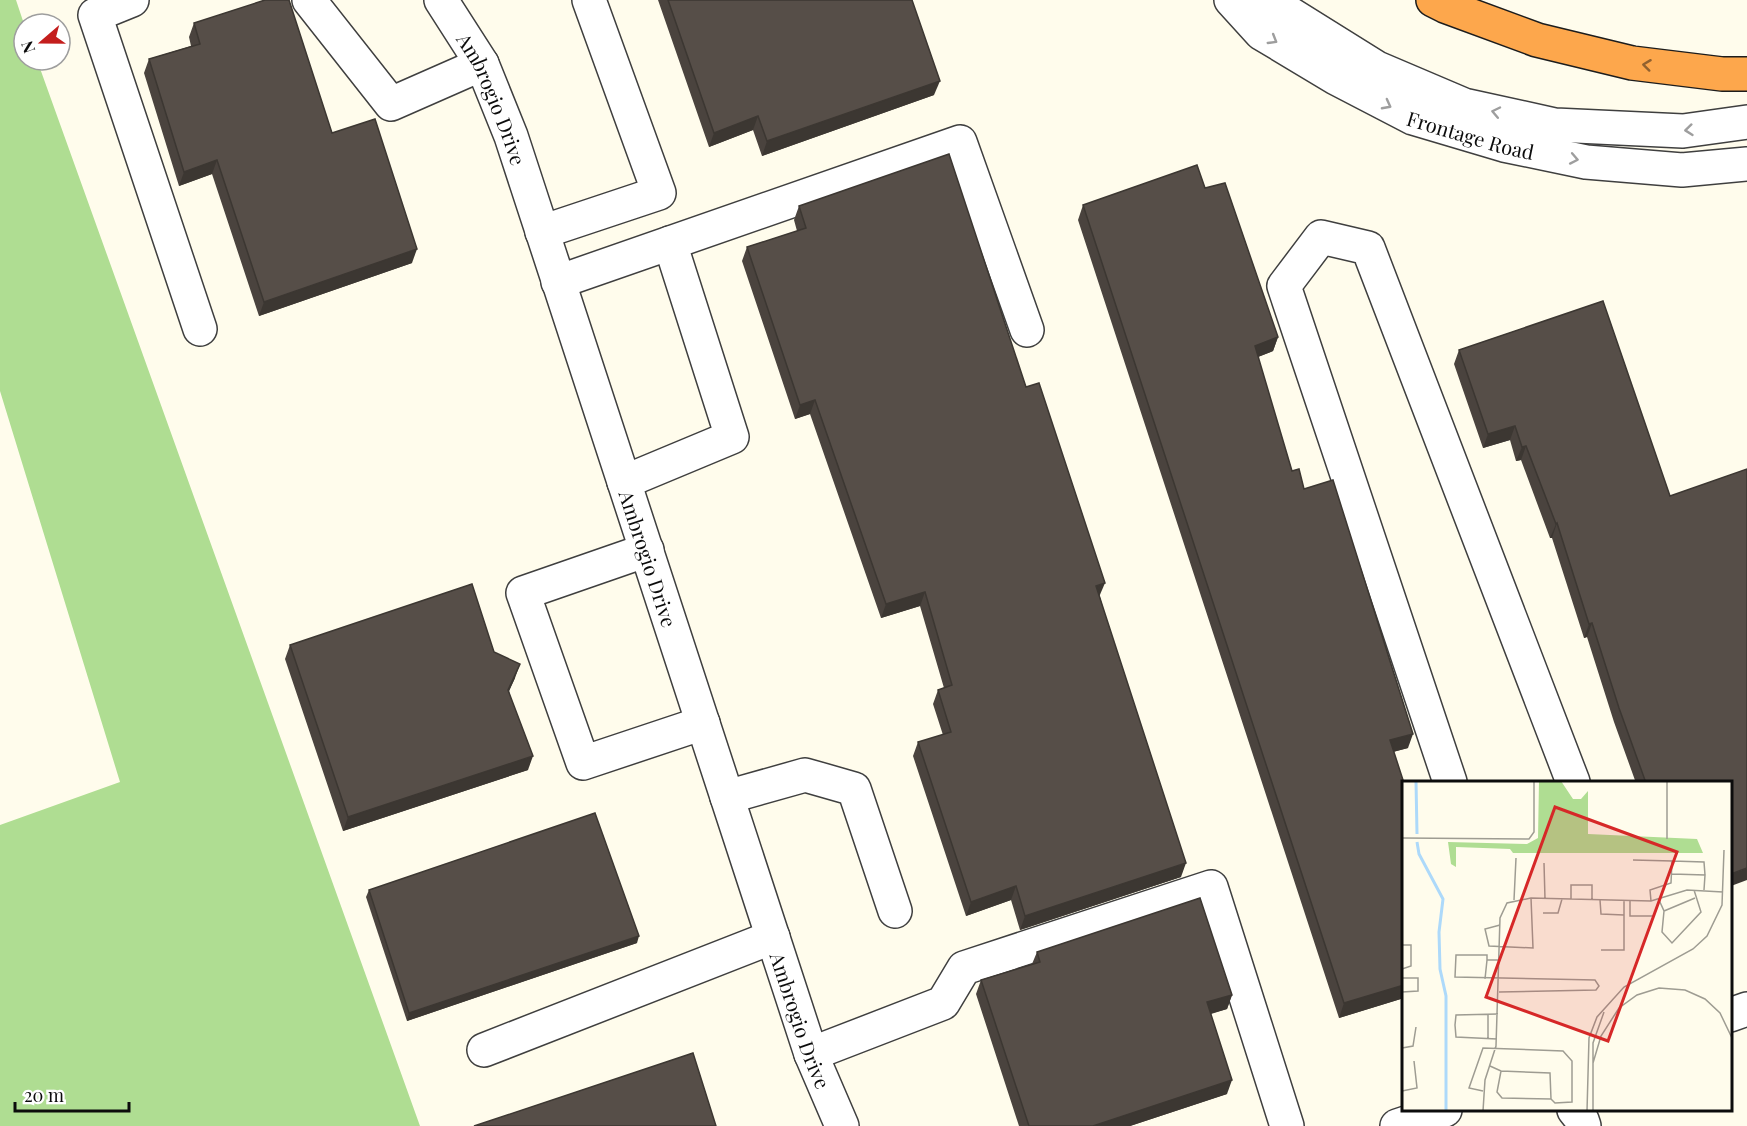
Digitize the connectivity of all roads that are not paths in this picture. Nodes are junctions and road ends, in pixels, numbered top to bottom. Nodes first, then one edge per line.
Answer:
1 (132, 0) edge
2 (309, 0) edge
3 (589, 0) edge
4 (1231, 0) edge
5 (1268, 0) edge
6 (1433, 0) edge
7 (442, 1) edge
8 (92, 8) edge
9 (482, 64) junction
10 (1747, 74) edge
11 (1747, 122) edge
12 (1747, 164) edge
13 (542, 232) junction
14 (670, 243) junction
15 (558, 282) junction
16 (200, 329) dead end
17 (1027, 330) dead end
18 (624, 482) junction
19 (646, 550) junction
20 (703, 723) junction
21 (1449, 781) edge
22 (1572, 781) edge
23 (727, 797) junction
24 (895, 911) dead end
25 (773, 937) junction
26 (1747, 1009) edge
27 (1732, 1015) edge
28 (484, 1050) dead end
29 (811, 1054) junction
30 (1442, 1111) edge
31 (1575, 1111) edge
32 (1403, 1125) edge
33 (842, 1126) edge
34 (1287, 1126) edge
35 (1584, 1126) edge

1 - 8 street
2 - 9 street
3 - 13 street
4 -> 12 street, Frontage Road
11 -> 5 street, Frontage Road
10 -> 6 highway
7 - 9 street, Ambrogio Drive
8 - 16 street
9 - 13 street, Ambrogio Drive
13 - 15 street, Ambrogio Drive
14 - 15 street
14 - 17 street
14 - 18 street
15 - 18 street, Ambrogio Drive
18 - 19 street, Ambrogio Drive
19 - 20 street, Ambrogio Drive
19 - 20 street
20 - 23 street, Ambrogio Drive
21 - 22 street
23 - 24 street
23 - 25 street, Ambrogio Drive
25 - 28 street
25 - 29 street, Ambrogio Drive
26 - 27 street
29 - 33 street, Ambrogio Drive
29 - 34 street
30 - 32 street
31 - 35 street

